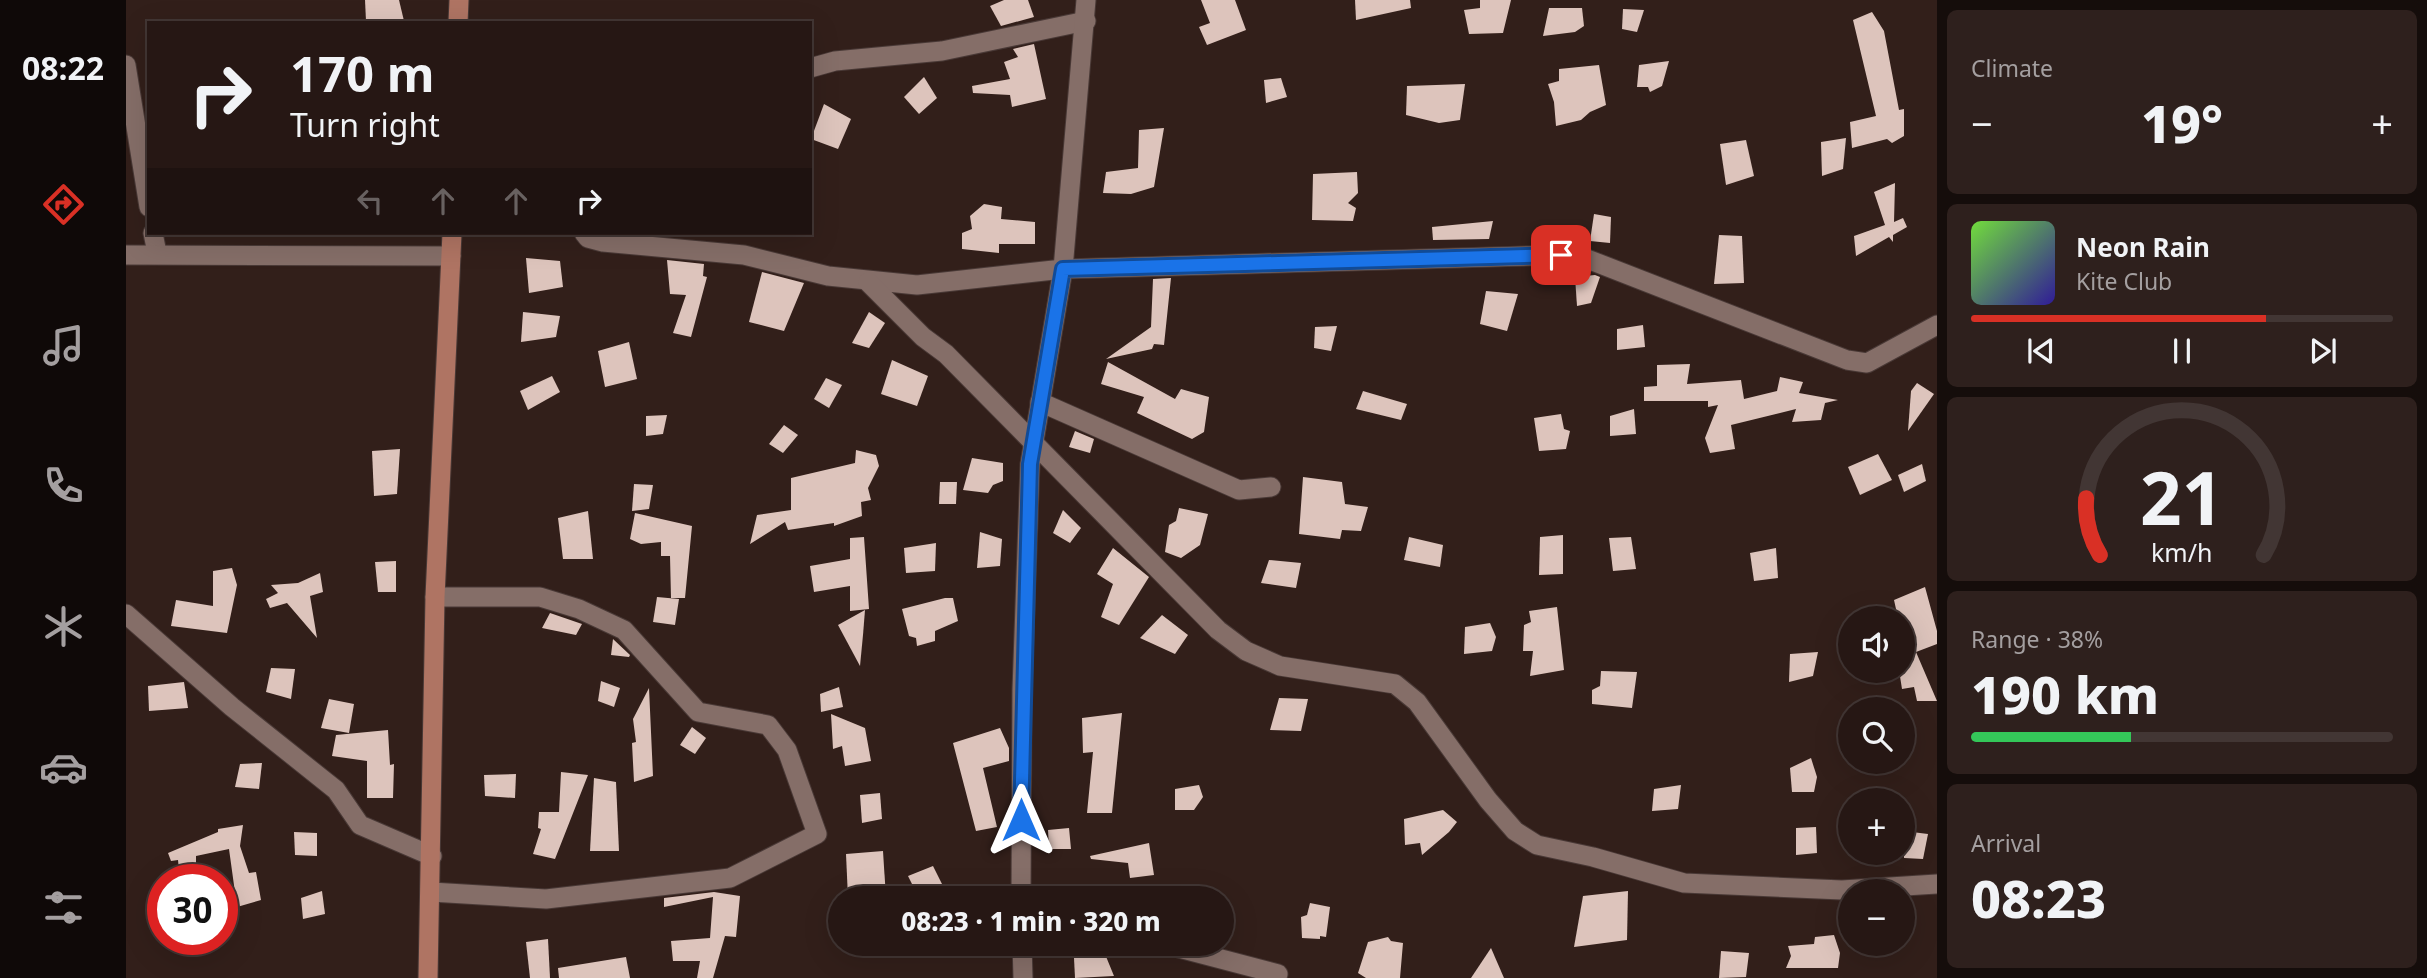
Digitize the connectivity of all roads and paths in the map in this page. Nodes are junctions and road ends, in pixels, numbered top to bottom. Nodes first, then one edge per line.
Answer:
1 (459, 0) edge
2 (1086, 0) edge
3 (458, 21) edge
4 (1086, 21) junction
5 (126, 65) edge
6 (812, 67) edge
7 (147, 195) edge
8 (153, 235) edge
9 (452, 235) edge
10 (586, 235) edge
11 (157, 253) junction
12 (126, 255) edge
13 (452, 257) junction
14 (1063, 269) junction
15 (868, 282) junction
16 (1937, 325) edge
17 (1040, 402) junction
18 (1033, 440) junction
19 (1271, 487) dead end
20 (435, 597) junction
21 (126, 614) edge
22 (432, 856) junction
23 (1937, 884) edge
24 (1021, 886) edge
25 (431, 892) junction
26 (1022, 956) edge
27 (1209, 956) edge
28 (1278, 974) dead end
29 (428, 978) edge
30 (1023, 978) edge

1 - 3 main road
2 - 4 street
4 - 6 street
4 - 14 street
5 - 7 street
8 - 11 street
9 - 13 main road
10 - 15 street
11 - 12 street
11 - 13 street
13 - 20 main road
14 - 15 street
14 - 16 street
14 - 17 street
15 - 18 street
17 - 18 street
17 - 19 street
18 - 23 street
18 - 24 street
20 - 22 main road
20 - 25 street
21 - 22 street
22 - 25 main road
25 - 29 main road
26 - 30 street
27 - 28 street

